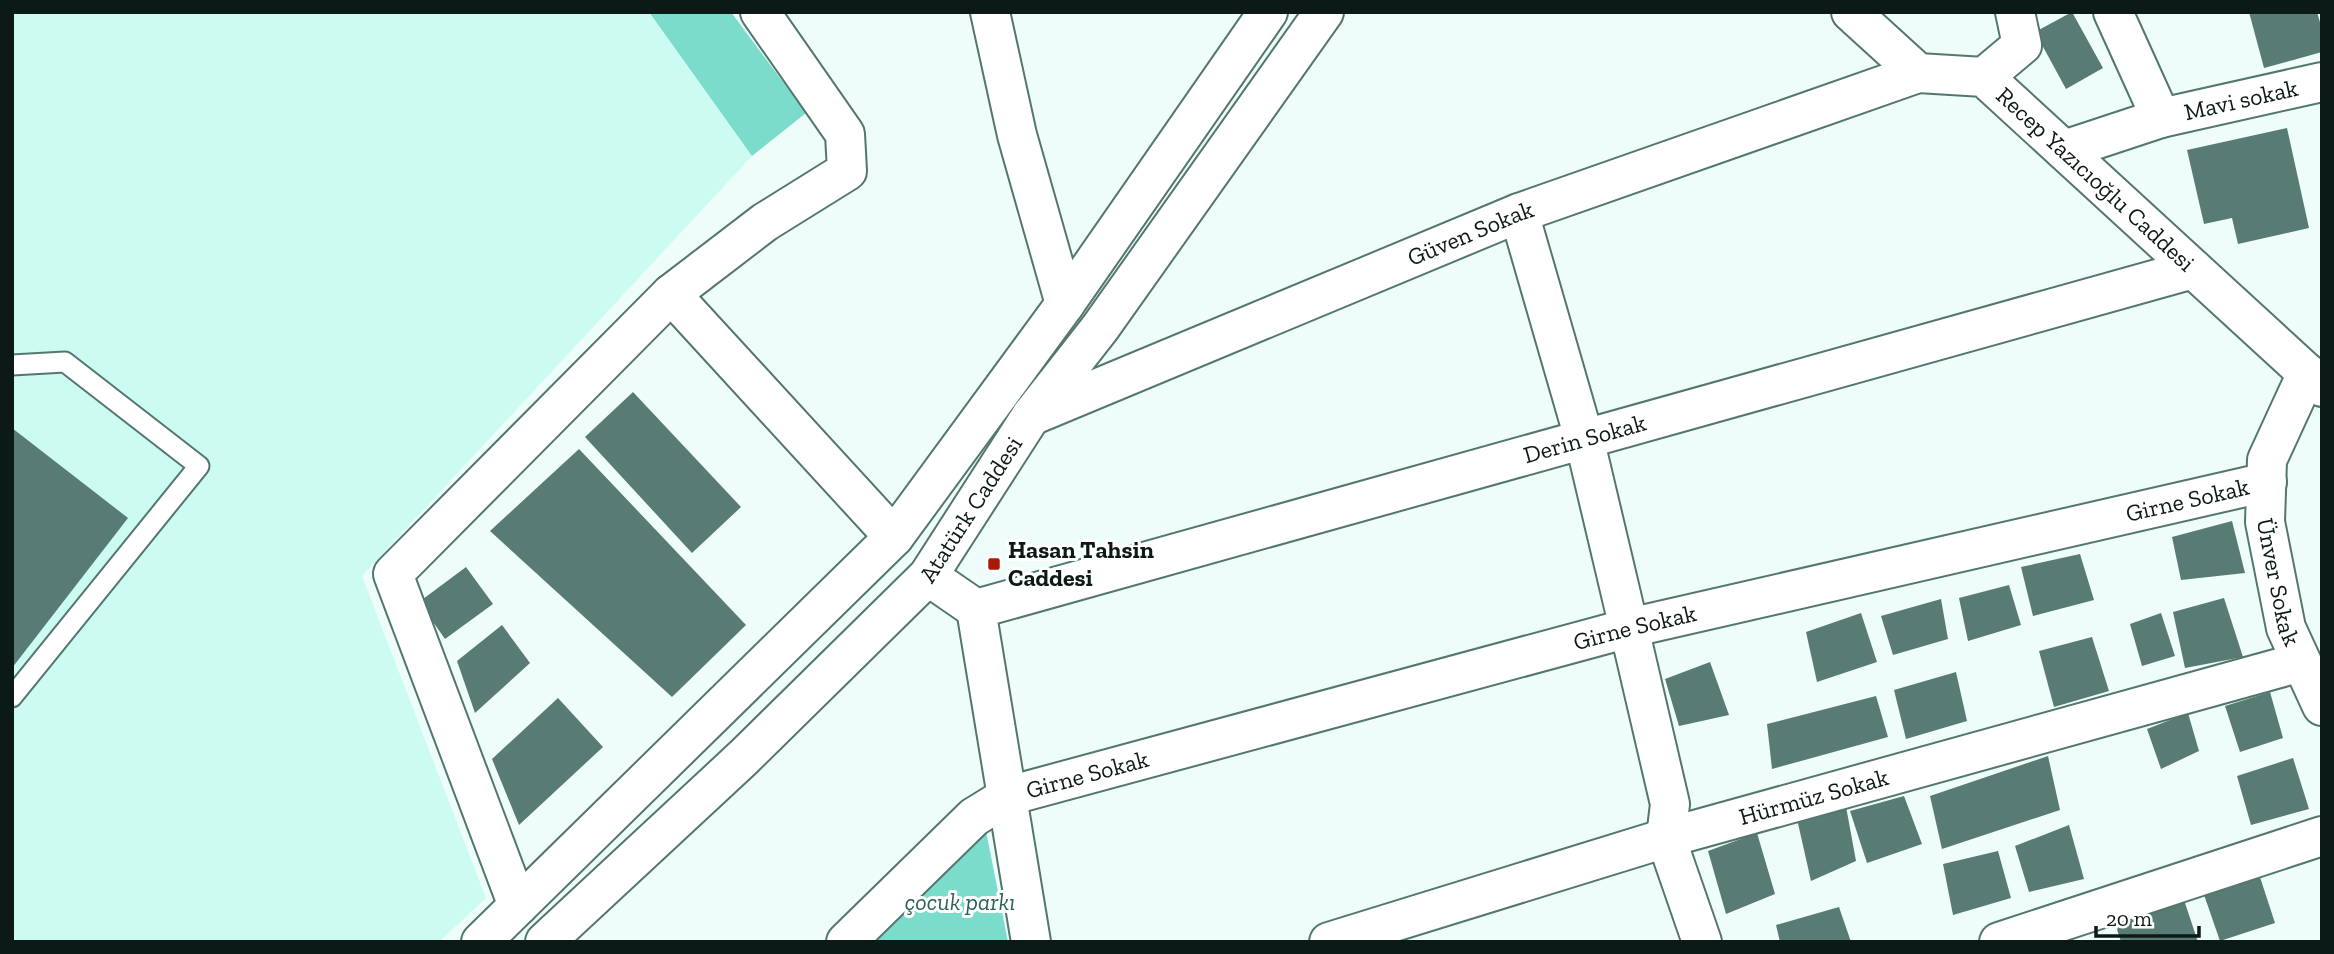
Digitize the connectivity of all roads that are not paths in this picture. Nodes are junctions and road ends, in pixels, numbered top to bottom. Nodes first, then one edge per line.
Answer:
1 (760, 12) edge
2 (990, 12) edge
3 (1268, 12) edge
4 (1324, 12) edge
5 (1851, 12) edge
6 (2015, 12) edge
7 (2113, 12) edge
8 (1918, 74) junction
9 (1984, 77) junction
10 (2322, 82) edge
11 (2161, 118) junction
12 (2064, 150) junction
13 (1518, 213) junction
14 (2193, 269) junction
15 (671, 294) junction
16 (1065, 304) junction
17 (12, 365) edge
18 (2314, 380) edge
19 (1031, 416) junction
20 (1584, 438) junction
21 (2267, 482) junction
22 (894, 537) junction
23 (928, 576) junction
24 (975, 609) junction
25 (1629, 628) junction
26 (2301, 662) junction
27 (12, 697) edge
28 (2322, 706) edge
29 (1008, 796) junction
30 (2322, 836) edge
31 (1666, 838) junction
32 (518, 906) junction
33 (481, 942) edge
34 (545, 942) edge
35 (846, 942) edge
36 (1031, 942) edge
37 (1329, 942) edge
38 (1702, 942) edge
39 (1999, 942) edge

1 - 15 street
2 - 16 street
3 - 16 street
4 - 19 street, Atatürk Caddesi
5 - 8 street
6 - 9 street
7 - 11 street
8 - 9 street, Recep Yazıcıoğlu Caddesi
8 - 13 street, Güven Sokak
9 - 12 street, Recep Yazıcıoğlu Caddesi
10 - 11 street, Mavi sokak
11 - 12 street, Mavi sokak
12 - 14 street, Recep Yazıcıoğlu Caddesi
13 - 19 street, Güven Sokak
13 - 20 street
14 - 18 street, Recep Yazıcıoğlu Caddesi
14 - 20 street, Derin Sokak
15 - 22 street
15 - 32 street
16 - 22 street
17 - 27 lane
18 - 21 street, Ünver Sokak
19 - 23 street, Atatürk Caddesi
20 - 24 street, Derin Sokak
20 - 25 street
21 - 25 street, Girne Sokak
21 - 26 street, Ünver Sokak
22 - 32 street
23 - 24 street
23 - 34 street, Atatürk Caddesi
24 - 29 street
25 - 29 street, Girne Sokak
25 - 31 street
26 - 28 street, Ünver Sokak
26 - 31 street, Hürmüz Sokak
29 - 35 street, Girne Sokak
29 - 36 street
30 - 39 street
31 - 37 street, Hürmüz Sokak
31 - 38 street
32 - 33 street

